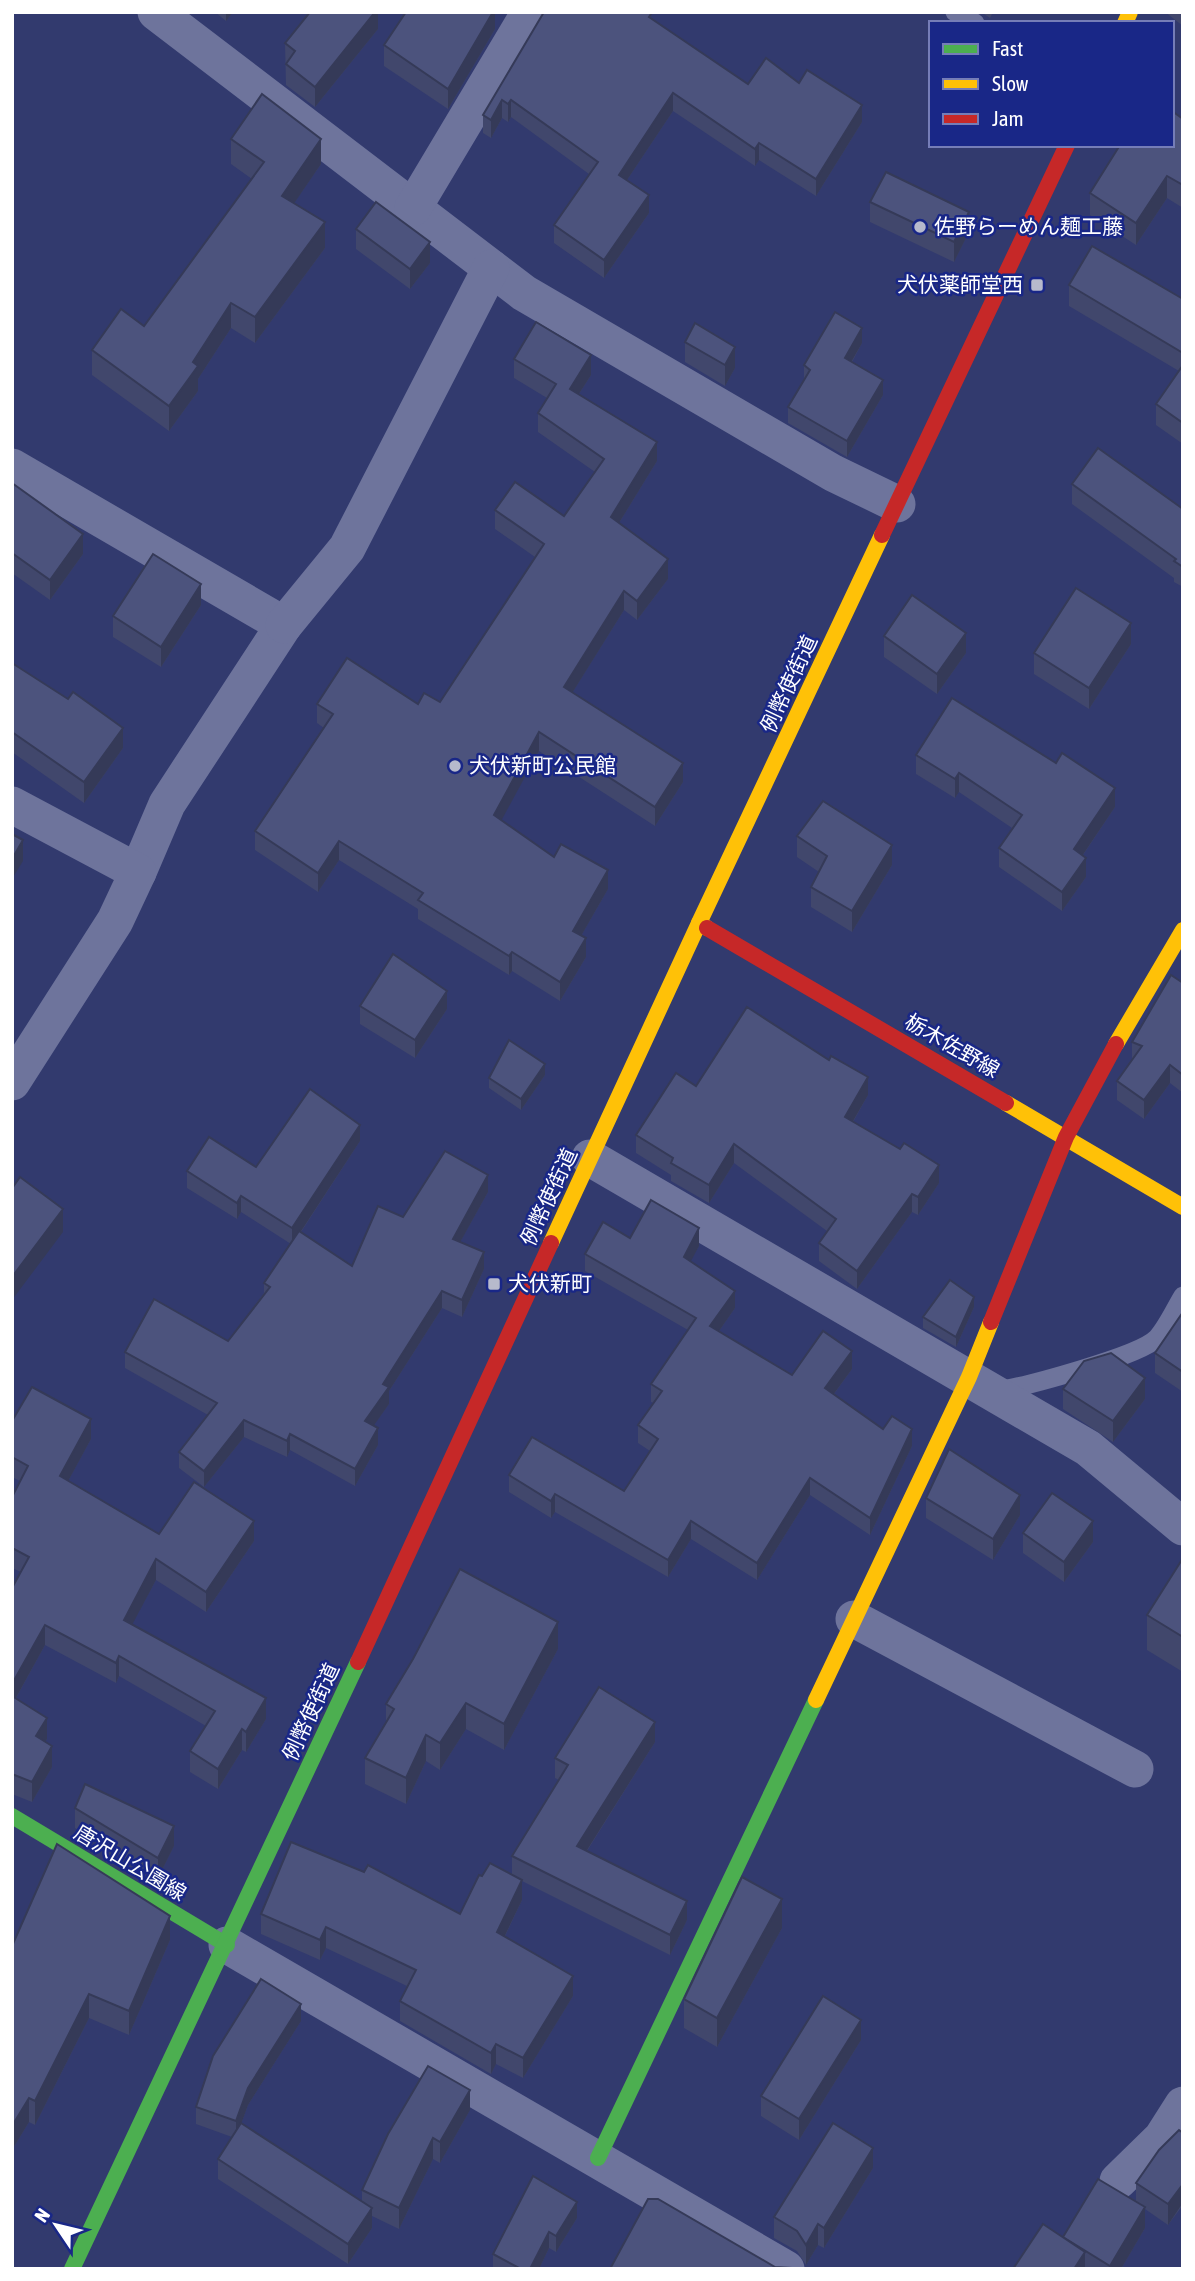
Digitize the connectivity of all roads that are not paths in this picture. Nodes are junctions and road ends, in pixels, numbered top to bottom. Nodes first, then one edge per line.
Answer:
1 (156, 12) edge
2 (530, 12) edge
3 (954, 12) edge
4 (971, 21) edge
5 (1066, 147) edge
6 (413, 208) junction
7 (491, 268) junction
8 (12, 467) edge
9 (897, 504) junction
10 (284, 625) junction
11 (12, 805) edge
12 (138, 872) junction
13 (699, 923) junction
14 (1183, 930) edge
15 (12, 1082) edge
16 (1066, 1137) junction
17 (590, 1158) junction
18 (1183, 1207) edge
19 (1183, 1296) edge
20 (981, 1384) junction
21 (1183, 1527) edge
22 (854, 1619) junction
23 (1135, 1769) dead end
24 (12, 1816) edge
25 (227, 1945) junction
26 (1183, 2105) edge
27 (598, 2158) junction
28 (1118, 2181) dead end
29 (72, 2269) edge
30 (786, 2269) edge

1 - 6 street
2 - 6 street
3 - 4 lane
5 - 9 main road, 例幣使街道
6 - 7 street
7 - 9 street
7 - 10 street
8 - 10 street
9 - 13 main road, 例幣使街道
10 - 12 street
11 - 12 street
12 - 15 street
13 - 16 main road, 栃木佐野線
13 - 17 main road, 例幣使街道
14 - 16 main road
16 - 18 main road, 栃木佐野線
16 - 20 main road
17 - 20 street
17 - 25 main road, 例幣使街道
19 - 20 lane
20 - 21 street
20 - 22 main road
22 - 23 street
22 - 27 main road
24 - 25 main road, 唐沢山公園線
25 - 27 street
25 - 29 main road, 例幣使街道
26 - 28 street
27 - 30 street

